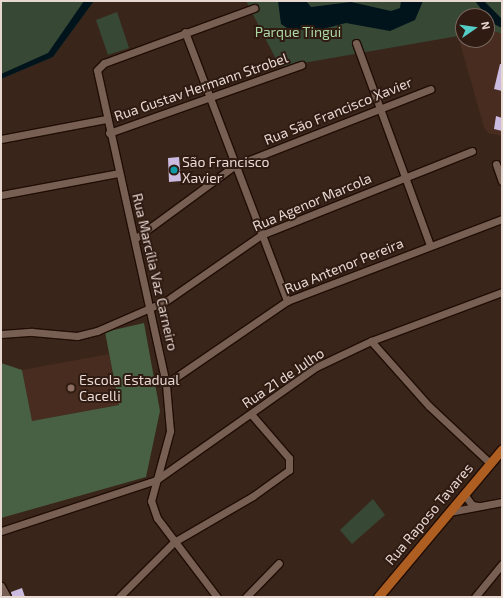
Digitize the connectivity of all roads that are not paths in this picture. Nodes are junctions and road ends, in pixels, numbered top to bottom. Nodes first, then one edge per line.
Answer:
1 (254, 8) dead end
2 (185, 32) junction
3 (356, 43) dead end
4 (301, 65) dead end
5 (430, 89) dead end
6 (210, 97) junction
7 (380, 109) junction
8 (106, 119) junction
9 (109, 133) junction
10 (1, 139) edge
11 (472, 151) dead end
12 (496, 164) dead end
13 (234, 166) junction
14 (118, 173) junction
15 (406, 176) junction
16 (502, 181) edge
17 (1, 195) edge
18 (502, 219) edge
19 (261, 235) junction
20 (136, 238) junction
21 (430, 245) junction
22 (502, 292) edge
23 (287, 301) junction
24 (150, 306) junction
25 (1, 334) edge
26 (371, 341) junction
27 (166, 384) junction
28 (251, 414) junction
29 (502, 449) edge
30 (490, 463) junction
31 (156, 480) junction
32 (464, 494) junction
33 (502, 502) edge
34 (478, 506) junction
35 (449, 512) junction
36 (1, 531) edge
37 (174, 542) junction
38 (279, 563) dead end
39 (502, 564) edge
40 (1, 586) edge
41 (7, 597) edge
42 (119, 597) edge
43 (217, 597) edge
44 (246, 597) edge
45 (378, 597) edge
46 (475, 597) edge

1 - 2 street
2 - 6 street
2 - 8 street, Rua Marcília Vaz Carneiro
3 - 7 street
4 - 6 street, Rua Gustav Hermann Strobel
5 - 7 street, Rua São Francisco Xavier
6 - 9 street, Rua Gustav Hermann Strobel
6 - 13 street
7 - 13 street, Rua São Francisco Xavier
7 - 15 street
8 - 9 street, Rua Marcília Vaz Carneiro
8 - 10 street
9 - 14 street, Rua Marcília Vaz Carneiro
11 - 15 street, Rua Agenor Marcola
12 - 16 street
13 - 19 street
13 - 20 street, Rua São Francisco Xavier
14 - 17 street
14 - 20 street, Rua Marcília Vaz Carneiro
15 - 19 street, Rua Agenor Marcola
15 - 21 street
18 - 21 street, Rua Antenor Pereira
19 - 23 street
19 - 24 street, Rua Agenor Marcola
20 - 24 street, Rua Marcília Vaz Carneiro
21 - 23 street, Rua Antenor Pereira
22 - 26 street, Rua 21 de Julho
23 - 27 street, Rua Antenor Pereira
24 - 25 street, Rua Agenor Marcola
24 - 27 street, Rua Marcília Vaz Carneiro
26 - 28 street, Rua 21 de Julho
26 - 30 street
27 - 31 street, Rua Marcília Vaz Carneiro
28 - 31 street, Rua 21 de Julho
28 - 37 street
29 - 30 main road, Rua Raposo Tavares
30 - 32 main road, Rua Raposo Tavares
31 - 36 street
31 - 37 street, Rua Marcília Vaz Carneiro
32 - 34 street
32 - 35 main road, Rua Raposo Tavares
33 - 34 street
34 - 35 street
35 - 45 main road, Rua Raposo Tavares
37 - 42 street
37 - 43 street, Rua Marcília Vaz Carneiro
38 - 44 street
39 - 46 street
40 - 41 street

